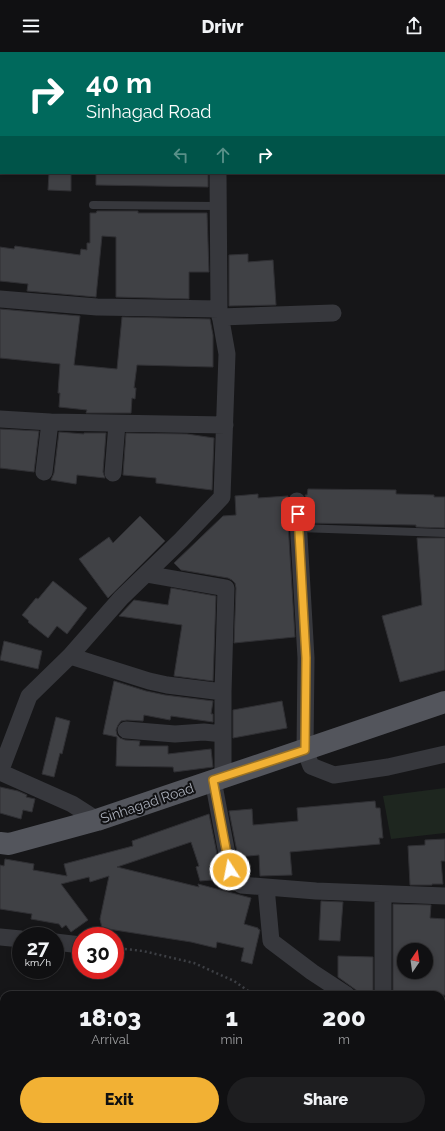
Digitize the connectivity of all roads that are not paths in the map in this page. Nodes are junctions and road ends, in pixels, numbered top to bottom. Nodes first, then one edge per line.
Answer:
1 (218, 174) edge
2 (93, 205) dead end
3 (218, 206) junction
4 (0, 299) edge
5 (219, 313) junction
6 (333, 313) dead end
7 (0, 419) edge
8 (50, 422) junction
9 (117, 424) junction
10 (225, 426) junction
11 (44, 472) dead end
12 (113, 473) dead end
13 (297, 501) dead end
14 (299, 528) junction
15 (445, 533) edge
16 (146, 574) junction
17 (70, 656) junction
18 (223, 692) junction
19 (445, 702) edge
20 (126, 730) dead end
21 (223, 734) junction
22 (305, 750) junction
23 (445, 754) edge
24 (0, 772) edge
25 (218, 779) junction
26 (97, 820) junction
27 (0, 828) edge
28 (30, 837) junction
29 (0, 843) edge
30 (266, 887) junction
31 (383, 894) junction
32 (445, 896) edge
33 (0, 937) edge
34 (12, 938) edge
35 (341, 991) edge
36 (383, 991) edge

1 - 3 street
2 - 3 lane
3 - 5 street
4 - 5 street
5 - 6 street
5 - 10 street
7 - 8 street
8 - 9 street
8 - 11 street
9 - 10 street
9 - 12 street
10 - 16 street
13 - 14 street
14 - 15 lane
14 - 22 street
16 - 17 street
16 - 18 street
17 - 18 street
17 - 24 street
18 - 21 street
19 - 22 main road, Sinhagad Road
20 - 21 street
21 - 25 street
22 - 23 street
22 - 25 main road, Sinhagad Road
24 - 26 street
25 - 26 main road, Sinhagad Road
25 - 30 street
26 - 28 main road, Sinhagad Road
27 - 28 main road, Sinhagad Road
28 - 29 main road, Sinhagad Road
30 - 31 street
30 - 35 street
31 - 32 street
31 - 36 street
33 - 34 street

